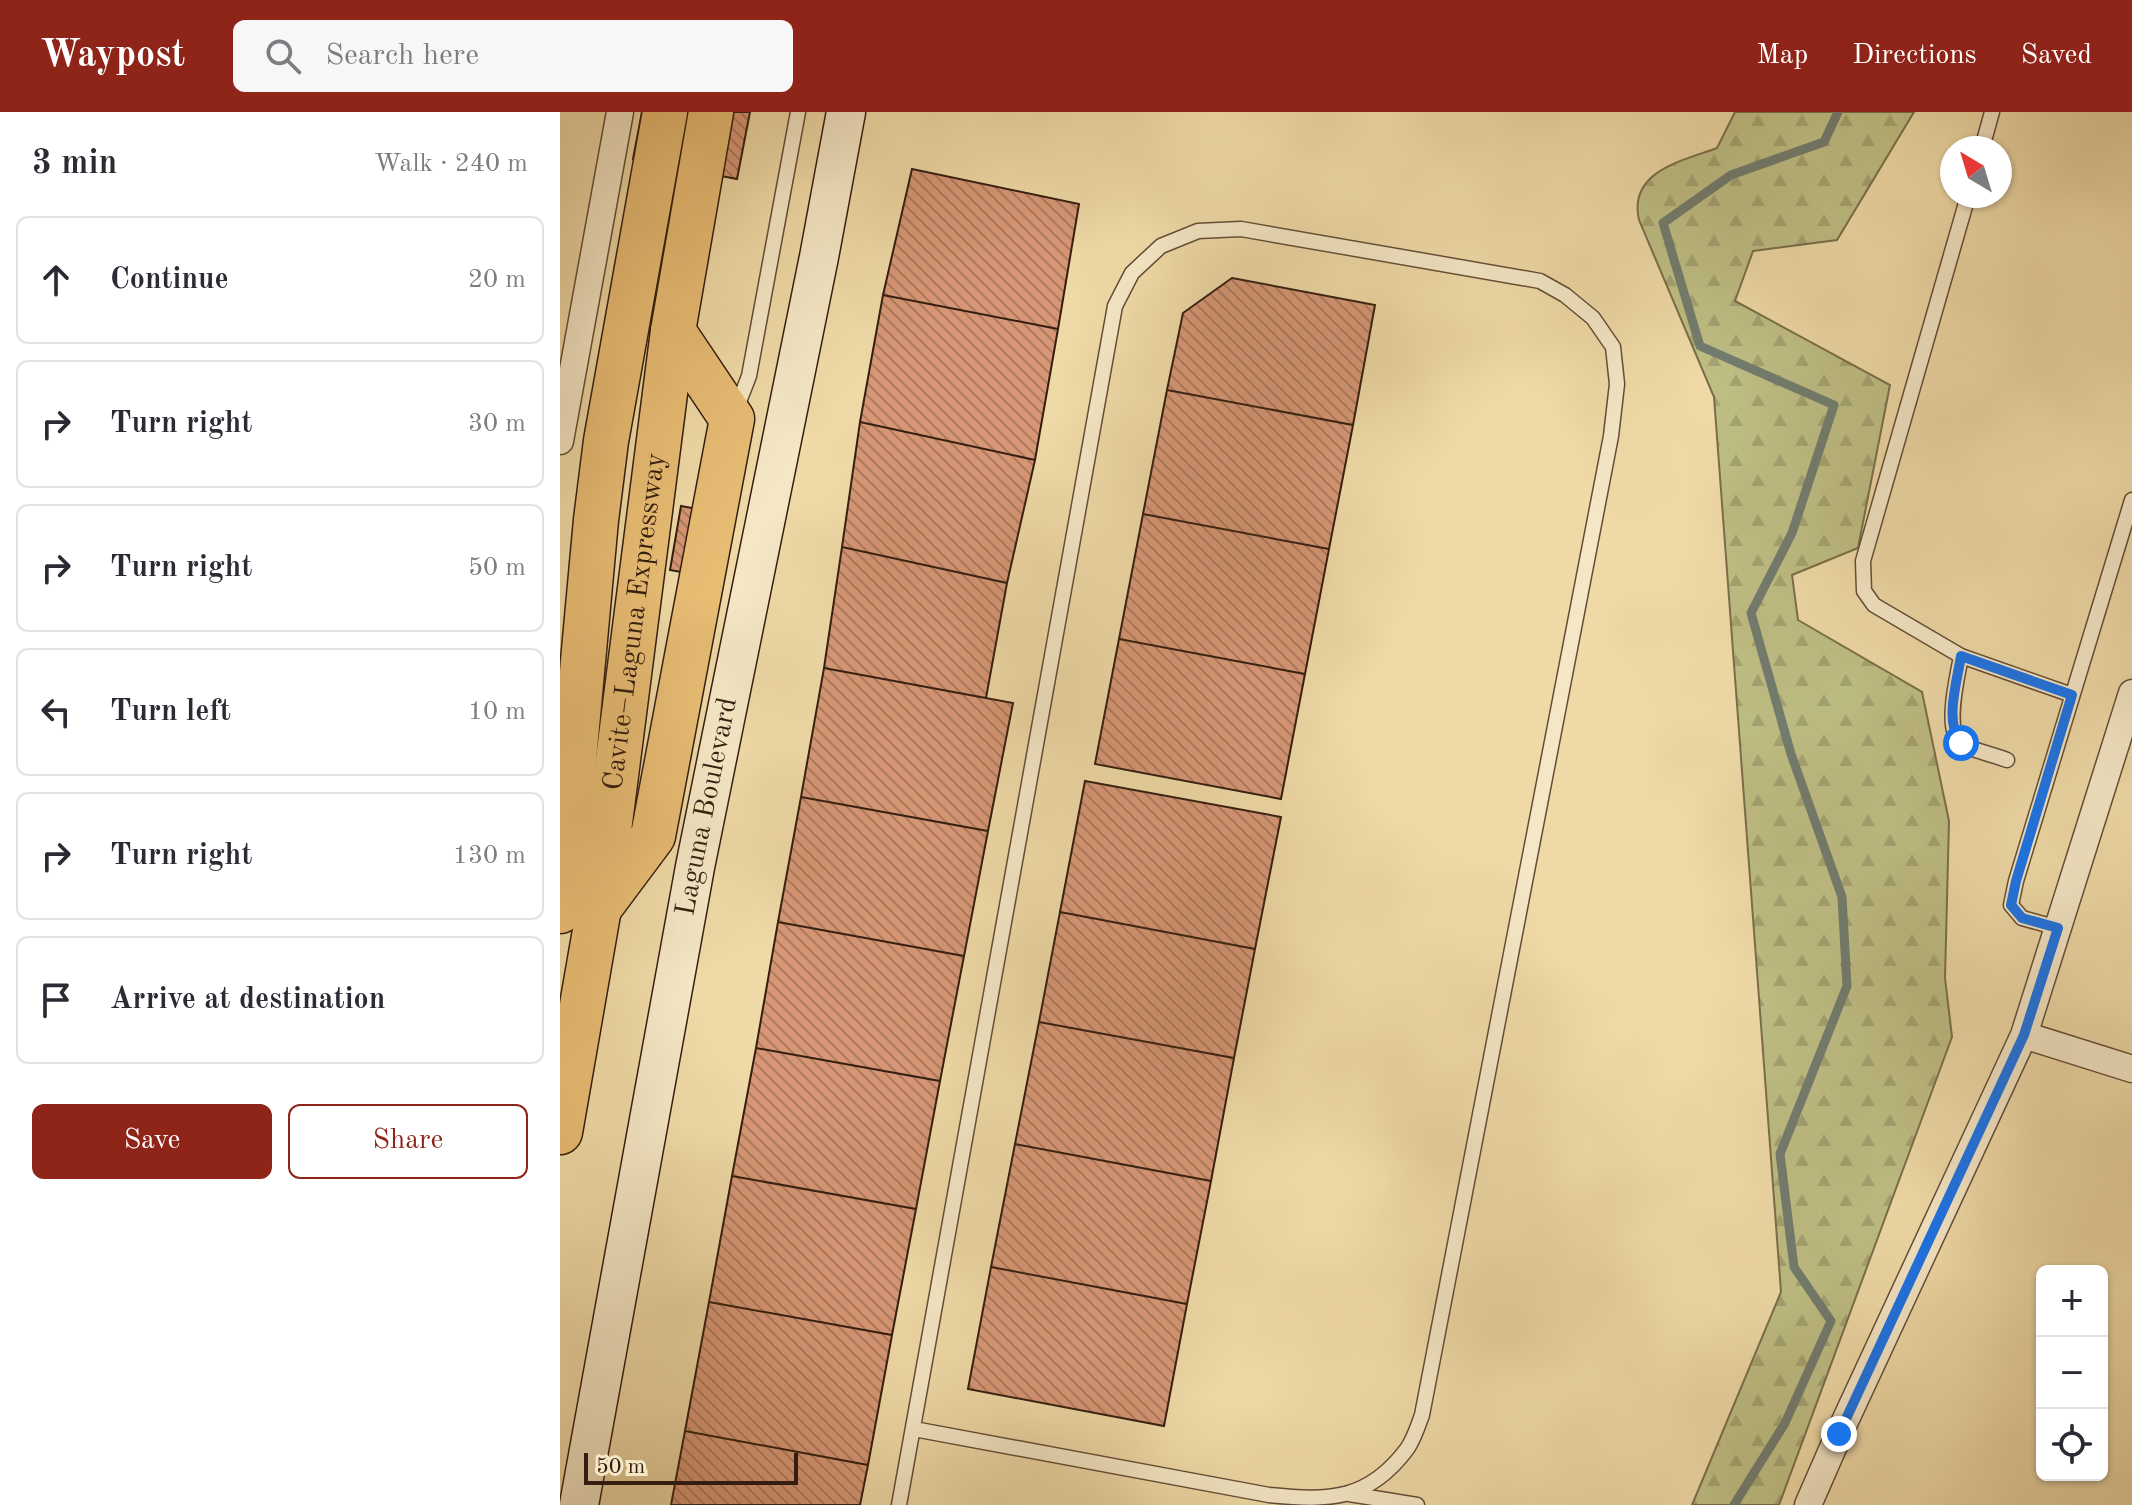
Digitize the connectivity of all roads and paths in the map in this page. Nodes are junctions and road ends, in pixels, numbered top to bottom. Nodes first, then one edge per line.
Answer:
1 (620, 112) edge
2 (665, 112) edge
3 (711, 112) edge
4 (798, 112) edge
5 (846, 112) edge
6 (1992, 112) edge
7 (1985, 136) edge
8 (1965, 208) edge
9 (673, 331) junction
10 (732, 419) junction
11 (560, 441) edge
12 (2132, 500) edge
13 (1961, 656) junction
14 (2132, 693) edge
15 (2072, 695) junction
16 (2007, 760) dead end
17 (579, 910) edge
18 (2058, 928) junction
19 (2024, 1035) junction
20 (2132, 1069) edge
21 (560, 1132) edge
22 (914, 1429) junction
23 (1349, 1494) junction
24 (579, 1505) edge
25 (899, 1505) edge
26 (1417, 1505) edge
27 (1808, 1505) edge

1 - 11 street
2 - 17 highway, Cavite–Laguna Expressway
3 - 9 highway, Cavite–Laguna Expressway
4 - 10 lane
5 - 24 main road, Laguna Boulevard
6 - 7 lane
8 - 13 lane
9 - 10 highway
9 - 17 highway, Cavite–Laguna Expressway
10 - 17 highway
12 - 15 lane
13 - 15 lane
13 - 16 lane
14 - 18 street
15 - 18 lane
17 - 21 highway, Cavite–Laguna Expressway
18 - 19 street
19 - 20 street
19 - 27 street
22 - 23 lane
22 - 23 lane
22 - 25 lane
23 - 26 lane

